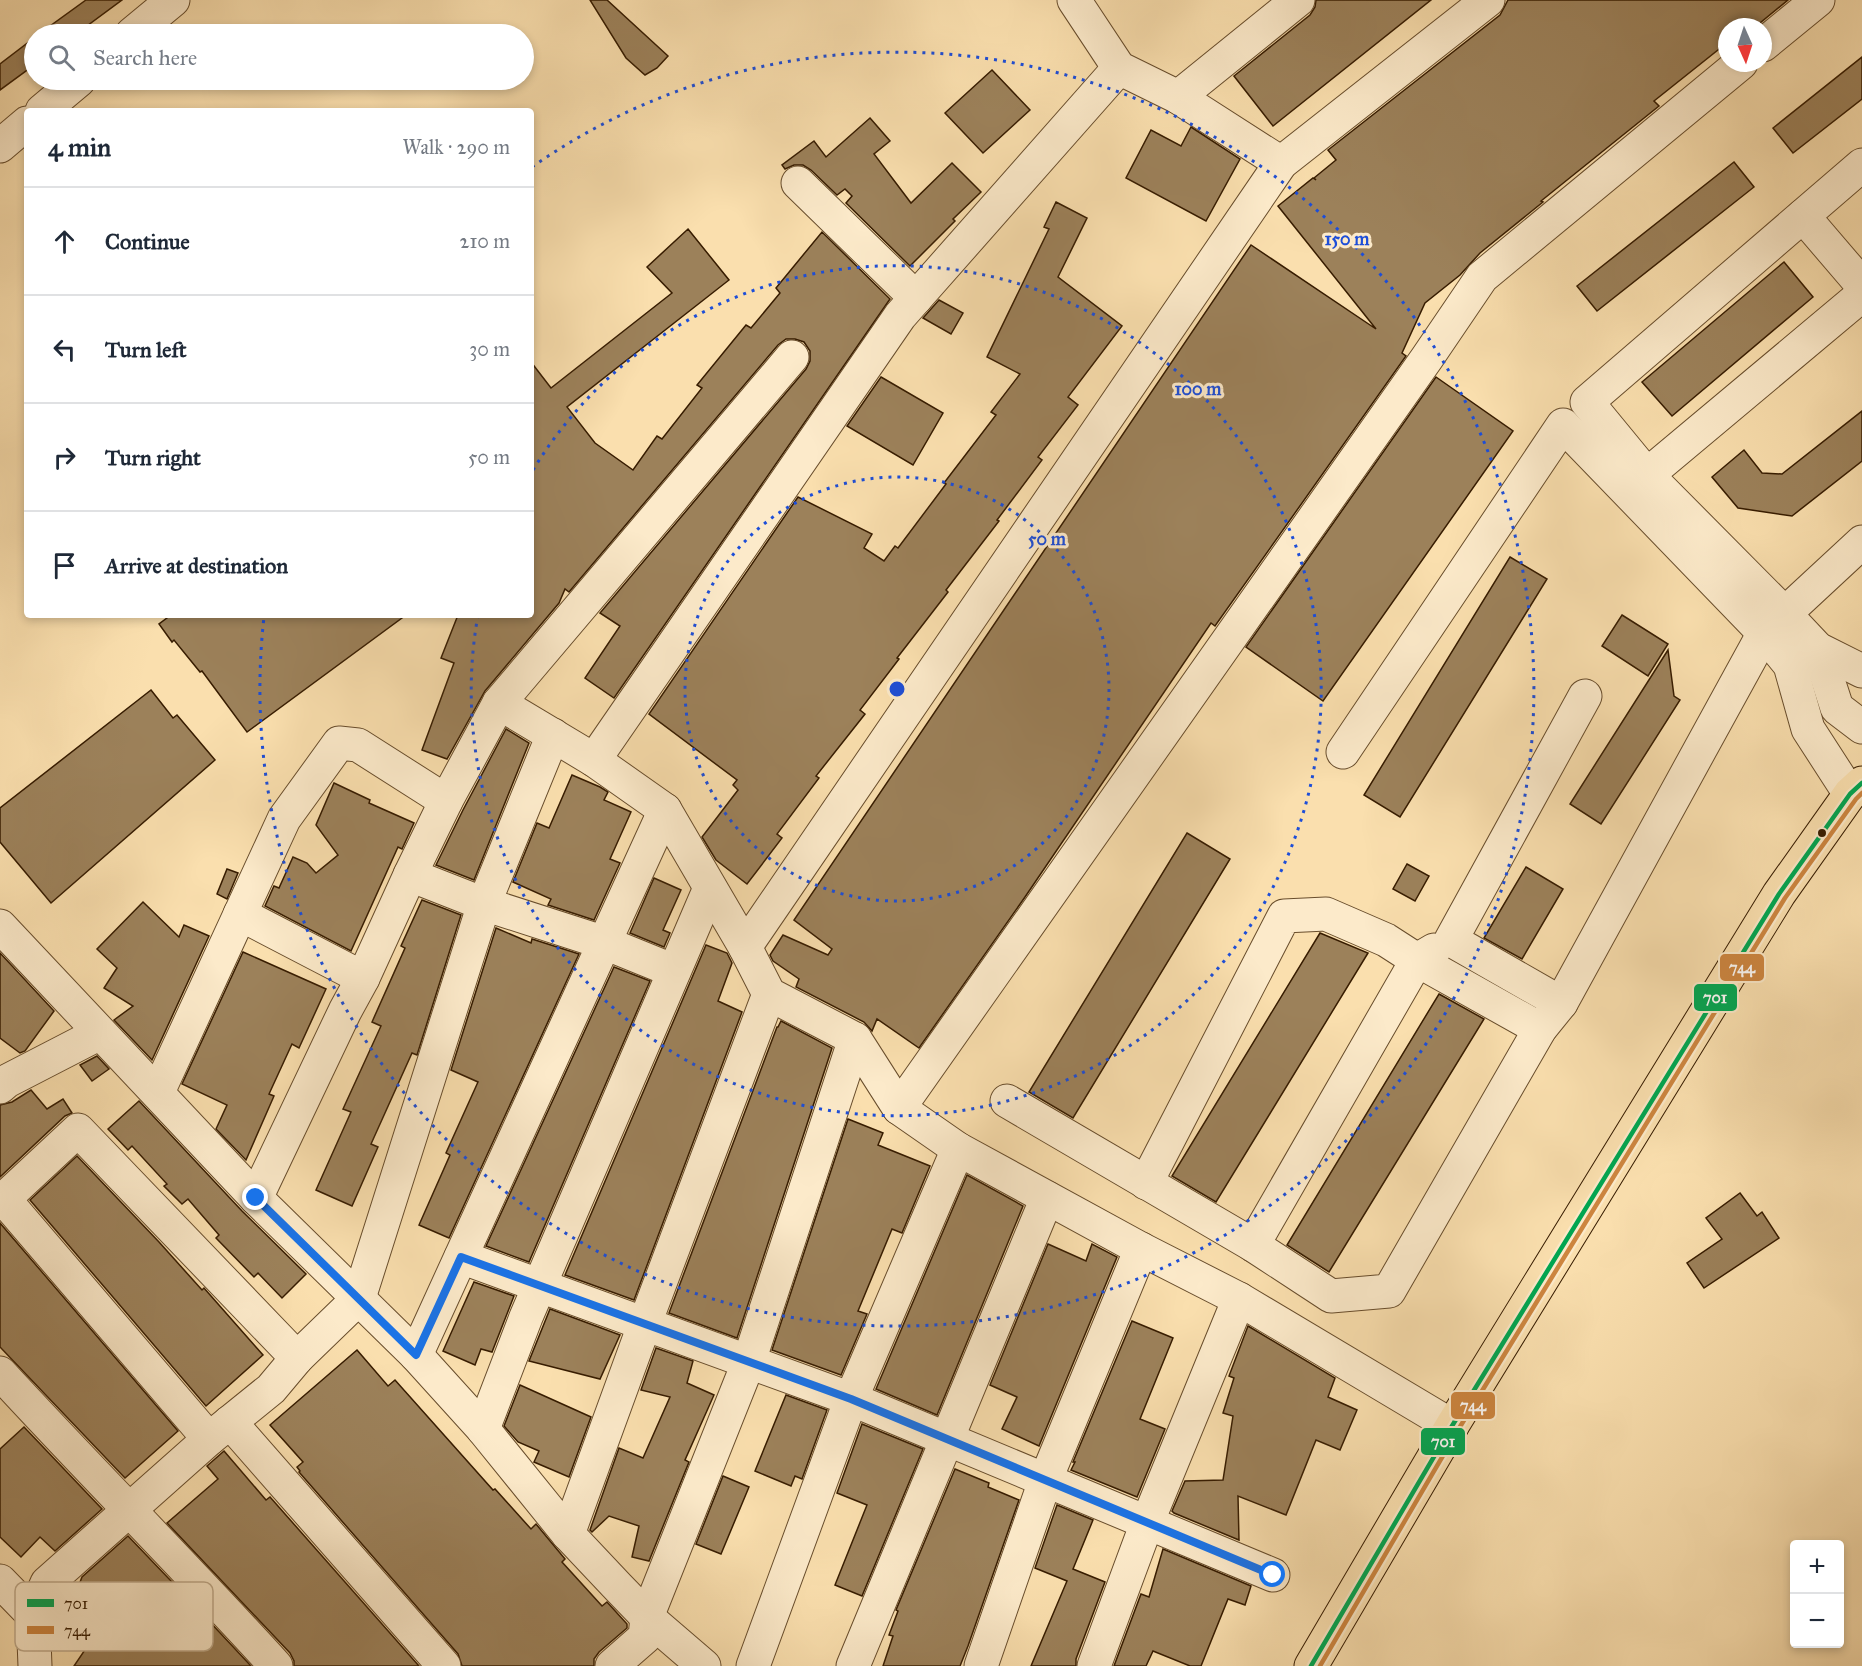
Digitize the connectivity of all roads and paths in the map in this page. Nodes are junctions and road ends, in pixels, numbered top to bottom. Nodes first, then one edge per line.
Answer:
1 (173, 0) edge
2 (1074, 0) edge
3 (1298, 0) edge
4 (1488, 0) edge
5 (1818, 0) edge
6 (144, 24) edge
7 (1772, 38) edge
8 (1119, 68) junction
9 (1730, 72) edge
10 (67, 90) edge
11 (1178, 97) junction
12 (46, 108) edge
13 (24, 126) edge
14 (0, 146) edge
15 (1281, 163) junction
16 (1862, 165) edge
17 (798, 183) dead end
18 (1803, 216) junction
19 (1862, 285) edge
20 (1862, 295) edge
21 (916, 298) junction
22 (792, 357) dead end
23 (1647, 475) junction
24 (1862, 542) edge
25 (1775, 623) junction
26 (1818, 650) junction
27 (1790, 665) junction
28 (1862, 671) edge
29 (1585, 696) dead end
30 (499, 703) junction
31 (1850, 717) edge
32 (553, 735) junction
33 (1343, 752) dead end
34 (594, 760) junction
35 (1856, 789) edge
36 (446, 801) junction
37 (666, 810) junction
38 (410, 875) junction
39 (710, 888) junction
40 (484, 904) junction
41 (240, 914) junction
42 (0, 926) edge
43 (1451, 940) junction
44 (605, 943) junction
45 (744, 947) junction
46 (1417, 960) junction
47 (674, 971) junction
48 (363, 978) junction
49 (769, 994) junction
50 (1561, 1003) junction
51 (1540, 1029) junction
52 (100, 1033) junction
53 (855, 1040) junction
54 (2, 1081) edge
55 (158, 1092) junction
56 (1007, 1101) dead end
57 (899, 1108) junction
58 (958, 1149) junction
59 (1146, 1183) junction
60 (256, 1198) junction
61 (1047, 1198) junction
62 (1253, 1245) junction
63 (1141, 1249) junction
64 (461, 1257) junction
65 (539, 1286) junction
66 (358, 1298) junction
67 (1239, 1299) junction
68 (645, 1323) junction
69 (416, 1355) junction
70 (297, 1358) junction
71 (749, 1361) junction
72 (0, 1373) edge
73 (851, 1399) junction
74 (1452, 1426) junction
75 (483, 1429) junction
76 (220, 1430) junction
77 (947, 1439) junction
78 (1045, 1480) junction
79 (129, 1511) junction
80 (1148, 1523) junction
81 (568, 1534) junction
82 (1273, 1575) dead end
83 (0, 1581) edge
84 (48, 1582) edge
85 (198, 1582) edge
86 (15, 1596) edge
87 (213, 1597) edge
88 (647, 1617) junction
89 (34, 1651) edge
90 (35, 1666) edge
91 (276, 1666) edge
92 (444, 1666) edge
93 (612, 1666) edge
94 (704, 1666) edge
95 (753, 1666) edge
96 (853, 1666) edge
97 (981, 1666) edge
98 (1094, 1666) edge
99 (1311, 1666) edge

1 - 6 street
2 - 8 street
3 - 11 street
4 - 15 street
5 - 7 street
8 - 11 street
8 - 21 street
9 - 57 street
10 - 12 street
11 - 15 street
13 - 14 street
15 - 45 street
16 - 18 street
17 - 21 street
18 - 19 street
18 - 23 street
20 - 23 street
21 - 34 street
22 - 30 street
23 - 25 street
24 - 25 street
25 - 26 street
25 - 27 street
25 - 33 street
25 - 50 street
26 - 28 street
26 - 31 street
27 - 31 street
27 - 35 street
29 - 43 street
30 - 32 street
30 - 36 street
32 - 34 street
32 - 40 street
34 - 37 street
35 - 74 highway
36 - 38 street
36 - 41 street
37 - 39 street
37 - 44 street
38 - 40 street
38 - 48 street
39 - 45 street
39 - 47 street
40 - 44 street
40 - 66 street
41 - 48 street
41 - 55 street
42 - 52 street
43 - 46 street
43 - 50 street
44 - 47 street
44 - 64 street
45 - 49 street
46 - 51 street
46 - 59 street
46 - 62 street
47 - 65 street
48 - 60 street
49 - 53 street
49 - 68 street
50 - 51 street
51 - 62 street
52 - 54 street
52 - 55 street
53 - 57 street
53 - 71 street
55 - 60 street
56 - 59 street
57 - 58 street
58 - 61 street
58 - 73 street
59 - 62 street
60 - 66 street
61 - 63 street
61 - 77 street
63 - 67 street
63 - 78 street
64 - 65 street
64 - 69 street
65 - 68 street
65 - 75 street
66 - 69 street
66 - 70 street
67 - 74 street
67 - 80 street
68 - 71 street
68 - 81 street
69 - 75 street
70 - 76 street
70 - 76 street
71 - 73 street
71 - 88 street
72 - 79 street
73 - 77 street
73 - 95 street
74 - 99 highway
75 - 81 street
76 - 79 street
76 - 92 street
77 - 78 street
77 - 96 street
78 - 80 street
78 - 97 street
79 - 84 street
79 - 85 street
80 - 82 street
80 - 98 street
81 - 88 street
83 - 86 street
87 - 91 street
88 - 93 street
88 - 94 street
89 - 90 street

